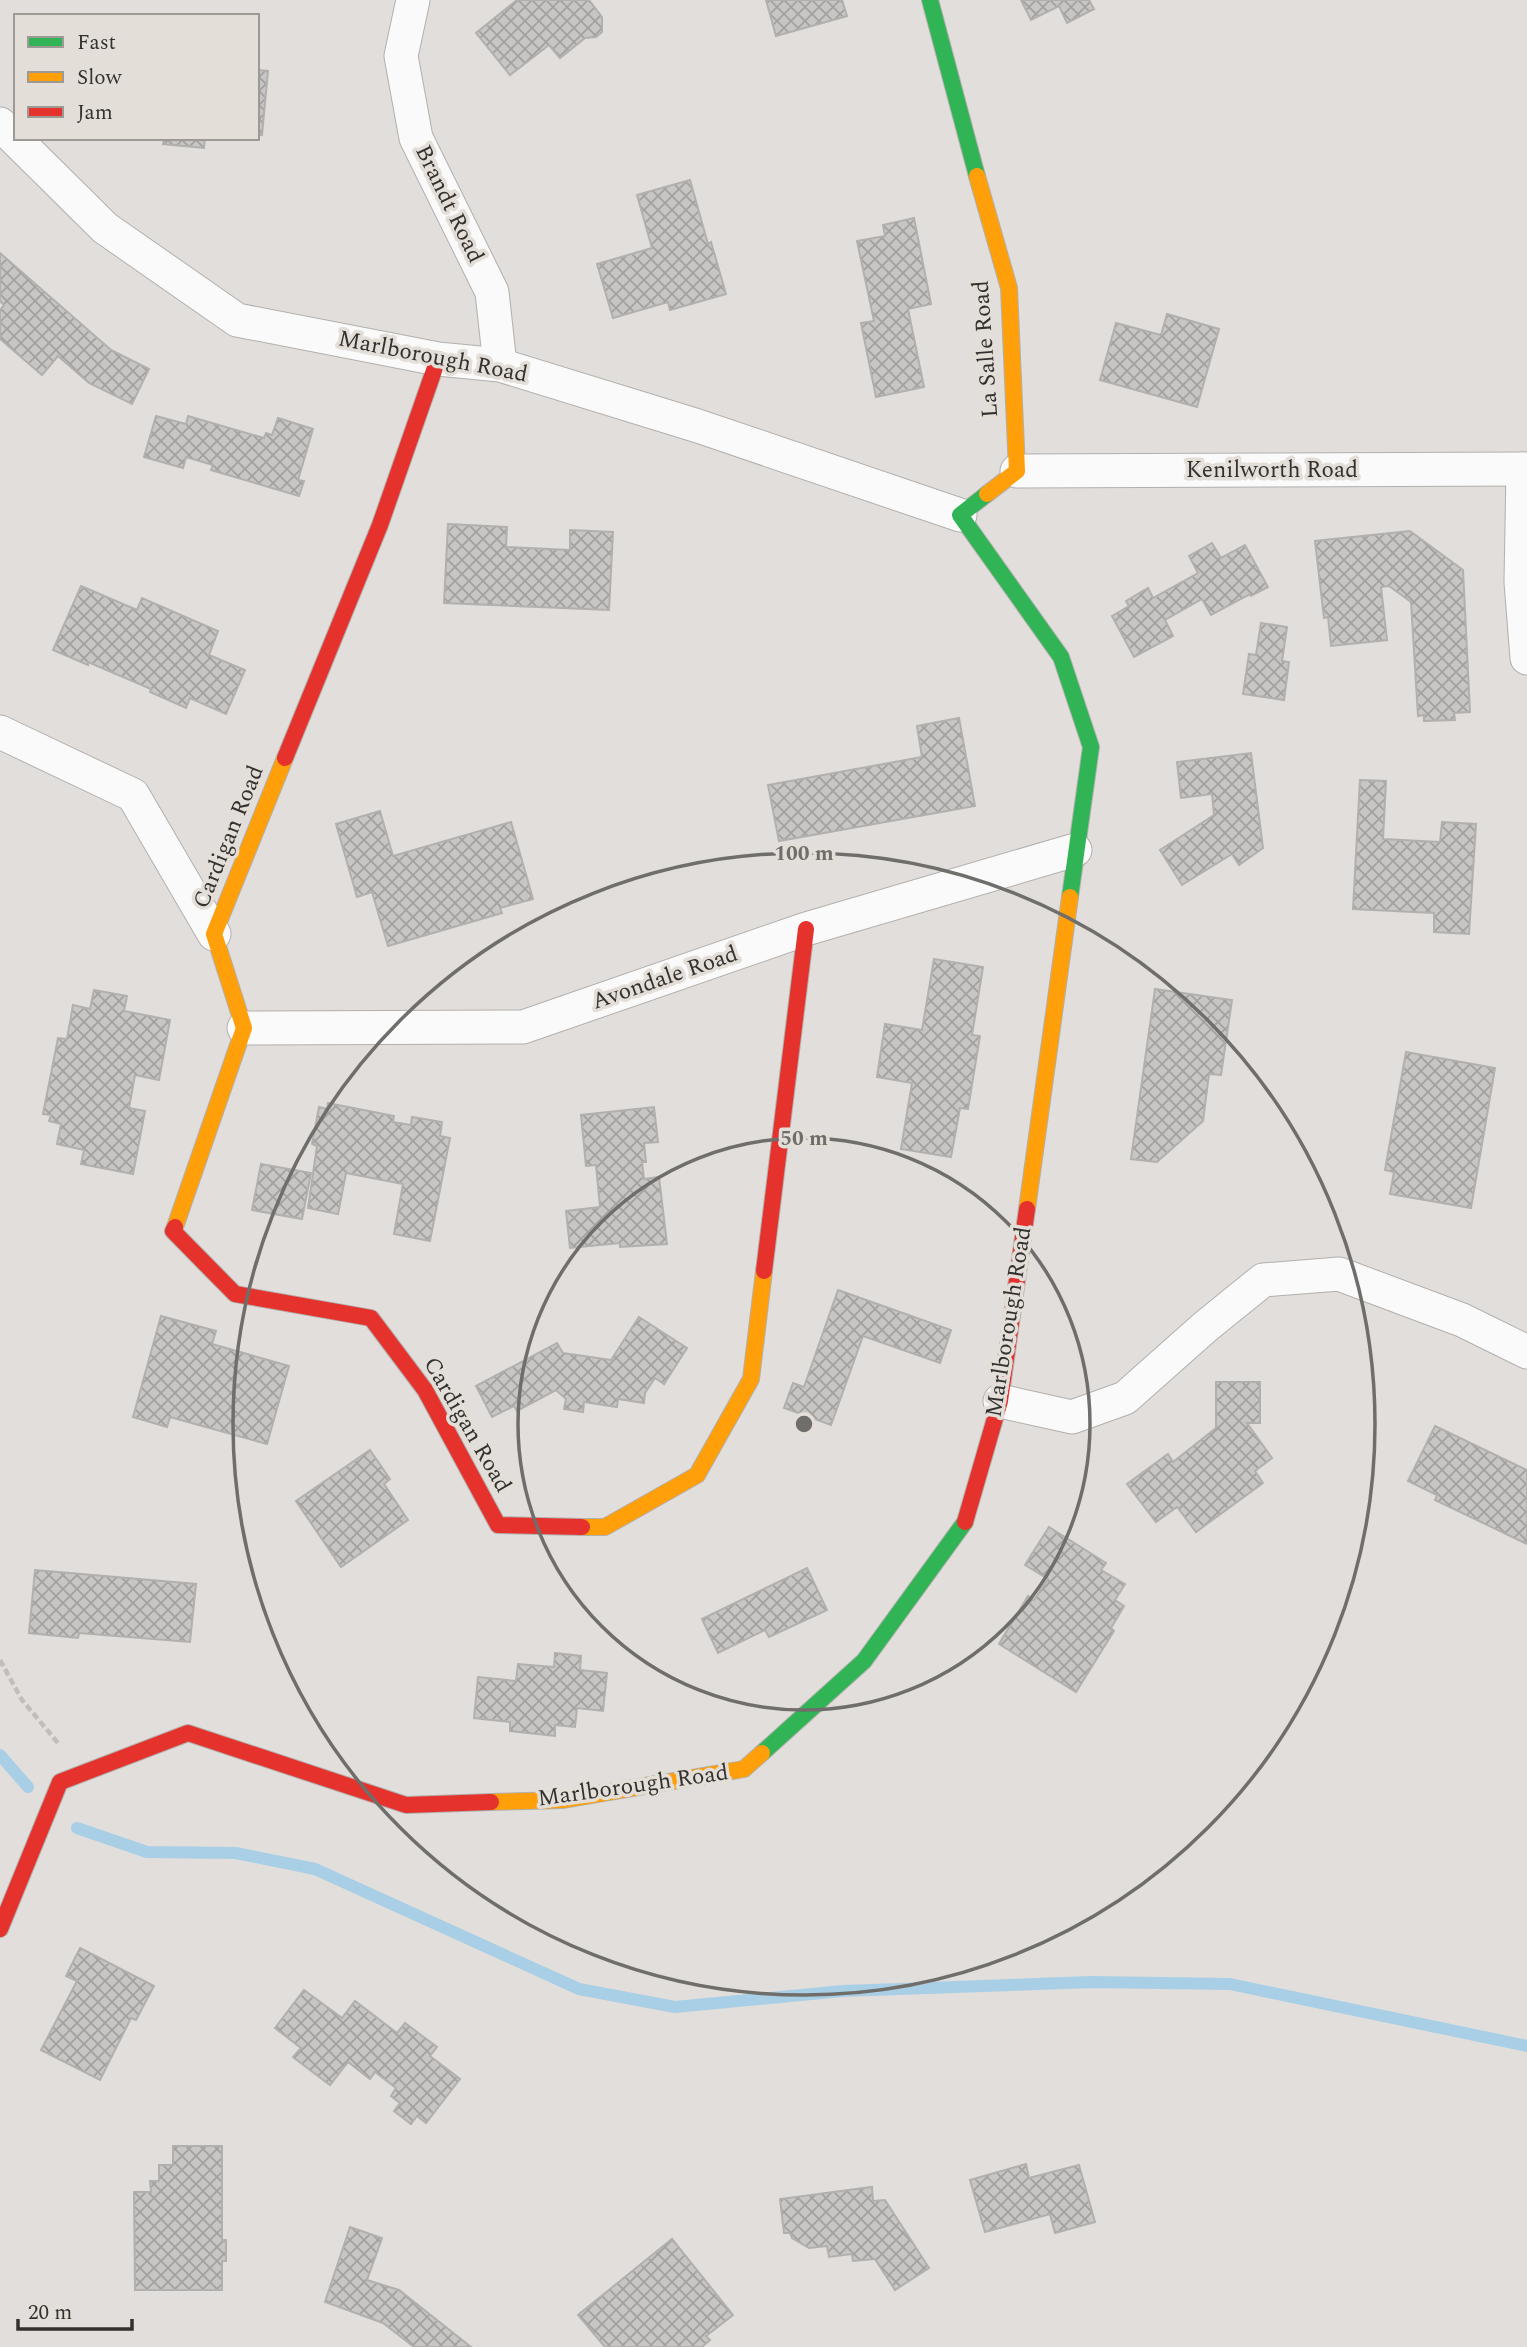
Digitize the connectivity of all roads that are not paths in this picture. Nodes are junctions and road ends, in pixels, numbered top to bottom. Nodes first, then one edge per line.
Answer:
1 (414, 0) edge
2 (930, 0) edge
3 (0, 124) edge
4 (14, 138) edge
5 (16, 140) edge
6 (438, 359) junction
7 (500, 365) junction
8 (1525, 469) edge
9 (1017, 471) junction
10 (960, 515) junction
11 (1527, 658) edge
12 (0, 732) edge
13 (1075, 850) junction
14 (806, 929) junction
15 (214, 934) junction
16 (244, 1028) junction
17 (1527, 1352) edge
18 (1000, 1401) junction
19 (0, 1928) edge

1 - 7 street, Brandt Road
2 - 9 street, La Salle Road
3 - 4 street, Marlborough Road
5 - 6 street, Marlborough Road
6 - 7 street, Marlborough Road
6 - 15 street, Cardigan Road
7 - 10 street, Marlborough Road
8 - 9 street, Kenilworth Road
8 - 11 street
9 - 10 street
10 - 13 street, Marlborough Road
12 - 15 street
13 - 14 street, Avondale Road
13 - 18 street, Marlborough Road
14 - 16 street, Avondale Road
14 - 16 street, Cardigan Road
15 - 16 street, Cardigan Road
17 - 18 street
18 - 19 street, Marlborough Road

